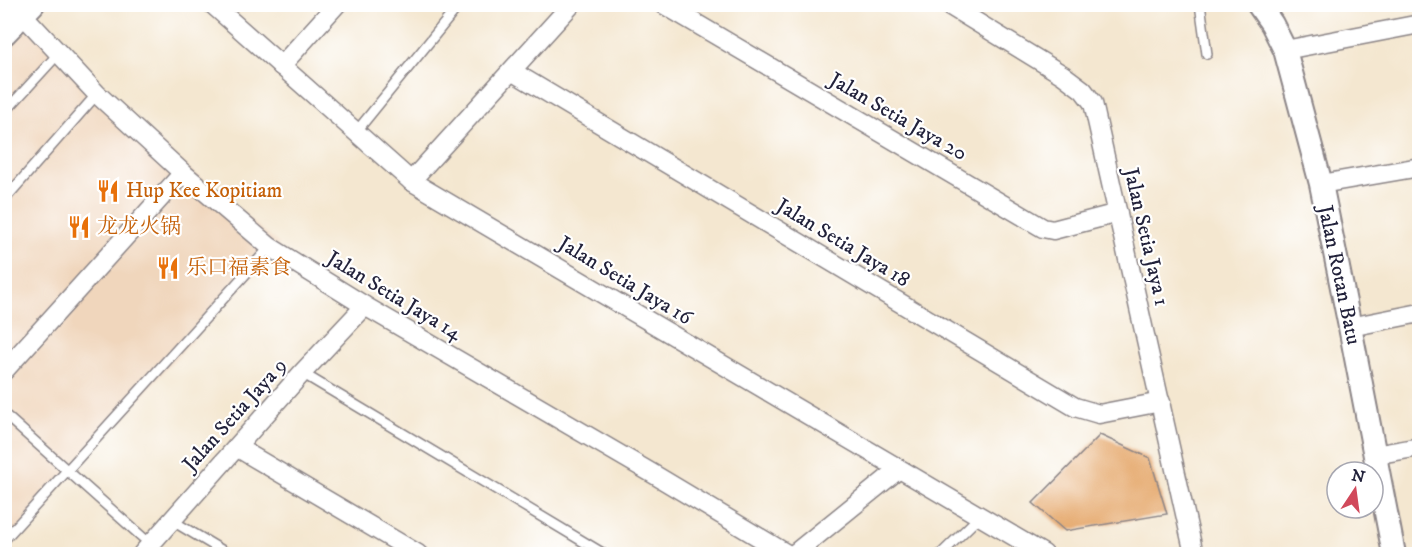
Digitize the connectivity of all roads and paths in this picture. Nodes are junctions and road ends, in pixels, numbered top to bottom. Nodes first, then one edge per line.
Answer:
1 (212, 4) edge
2 (337, 4) edge
3 (460, 4) edge
4 (572, 4) edge
5 (663, 4) edge
6 (946, 4) edge
7 (1200, 4) edge
8 (1258, 4) edge
9 (28, 10) edge
10 (1419, 24) edge
11 (4, 34) edge
12 (1285, 50) junction
13 (59, 53) junction
14 (1207, 54) dead end
15 (281, 66) junction
16 (513, 72) junction
17 (97, 94) junction
18 (4, 113) edge
19 (356, 132) junction
20 (1419, 166) edge
21 (183, 173) junction
22 (411, 181) junction
23 (1321, 184) junction
24 (4, 201) edge
25 (1118, 213) junction
26 (270, 247) junction
27 (365, 306) junction
28 (1419, 313) edge
29 (1350, 327) junction
30 (4, 371) edge
31 (302, 373) junction
32 (1161, 402) junction
33 (4, 414) edge
34 (238, 447) junction
35 (1419, 447) edge
36 (1374, 455) junction
37 (899, 469) junction
38 (68, 470) junction
39 (980, 516) junction
40 (171, 520) junction
41 (4, 540) edge
42 (146, 549) edge
43 (228, 555) edge
44 (418, 555) edge
45 (604, 555) edge
46 (787, 555) edge
47 (794, 555) edge
48 (941, 555) edge
49 (1044, 555) edge
50 (1194, 555) edge
51 (1394, 555) edge

1 - 15 street, Jalan Setia Jaya 16
2 - 15 street
3 - 19 lane
4 - 16 street
5 - 25 street, Jalan Setia Jaya 20
6 - 25 street, Jalan Setia Jaya 1
7 - 14 lane
8 - 12 street, Jalan Rotan Batu
9 - 11 street
9 - 13 street, Jalan Setia Jaya 14
10 - 12 street
12 - 23 street, Jalan Rotan Batu
13 - 17 street, Jalan Setia Jaya 14
13 - 18 lane
15 - 19 street, Jalan Setia Jaya 16
16 - 22 street
16 - 32 street, Jalan Setia Jaya 18
17 - 21 street, Jalan Setia Jaya 14
17 - 24 lane
19 - 22 street, Jalan Setia Jaya 16
20 - 23 street
21 - 26 street, Jalan Setia Jaya 14
21 - 30 street
22 - 37 street, Jalan Setia Jaya 16
23 - 29 street, Jalan Rotan Batu
25 - 32 street, Jalan Setia Jaya 1
26 - 27 street, Jalan Setia Jaya 14
26 - 38 lane
27 - 31 street, Jalan Setia Jaya 9
27 - 46 street, Jalan Setia Jaya 14
28 - 29 street
29 - 36 street, Jalan Rotan Batu
31 - 34 street, Jalan Setia Jaya 9
31 - 45 lane
32 - 50 street, Jalan Setia Jaya 1
33 - 38 lane
34 - 40 street, Jalan Setia Jaya 9
34 - 44 street
35 - 36 street
36 - 51 street, Jalan Rotan Batu
37 - 39 street, Jalan Setia Jaya 16
37 - 47 street
38 - 41 lane
38 - 42 lane
39 - 48 lane
39 - 49 street, Jalan Setia Jaya 16
40 - 42 street, Jalan Setia Jaya 9
40 - 43 lane

